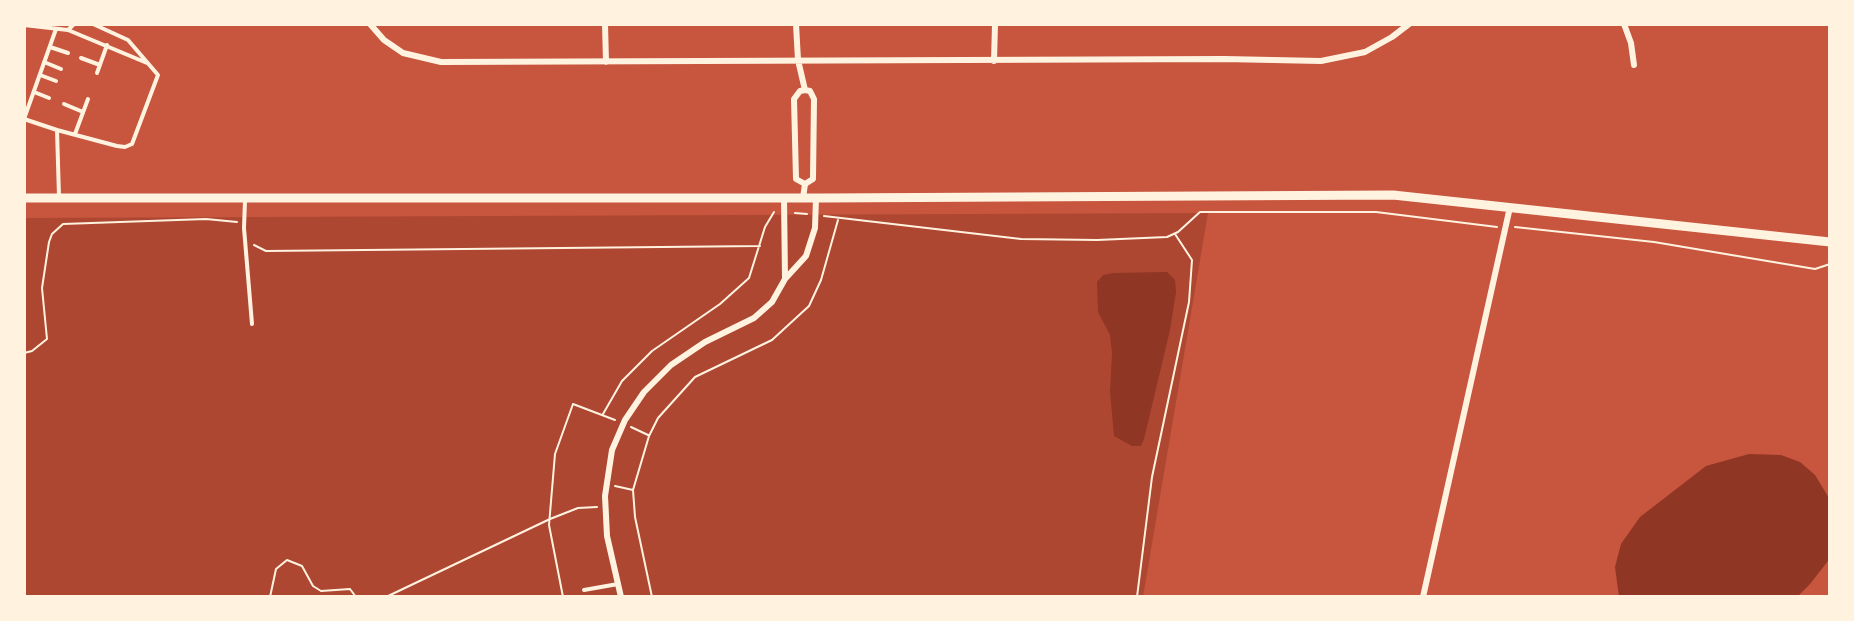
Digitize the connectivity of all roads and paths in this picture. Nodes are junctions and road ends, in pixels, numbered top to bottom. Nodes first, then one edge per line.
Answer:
1 (74, 24) edge
2 (93, 24) edge
3 (370, 24) edge
4 (605, 24) edge
5 (796, 24) edge
6 (995, 24) edge
7 (1408, 24) edge
8 (1623, 24) edge
9 (24, 25) edge
10 (56, 29) junction
11 (68, 30) junction
12 (107, 45) junction
13 (50, 47) junction
14 (68, 53) dead end
15 (81, 58) dead end
16 (798, 60) junction
17 (994, 61) junction
18 (44, 62) junction
19 (606, 62) junction
20 (100, 65) junction
21 (150, 65) junction
22 (1634, 65) dead end
23 (61, 69) dead end
24 (97, 73) dead end
25 (40, 75) junction
26 (56, 81) dead end
27 (805, 90) junction
28 (34, 92) junction
29 (49, 98) dead end
30 (88, 99) dead end
31 (64, 104) dead end
32 (83, 112) junction
33 (24, 119) edge
34 (57, 130) junction
35 (75, 134) junction
36 (805, 184) junction
37 (24, 198) edge
38 (58, 198) junction
39 (784, 198) junction
40 (803, 198) junction
41 (816, 198) junction
42 (245, 199) junction
43 (1510, 206) junction
44 (784, 212) junction
45 (816, 215) junction
46 (838, 220) junction
47 (1505, 227) junction
48 (244, 228) junction
49 (1175, 234) junction
50 (1830, 242) edge
51 (760, 246) junction
52 (1830, 264) edge
53 (786, 279) junction
54 (252, 324) dead end
55 (24, 353) edge
56 (603, 414) junction
57 (623, 424) junction
58 (649, 436) junction
59 (606, 484) junction
60 (633, 490) junction
61 (605, 507) junction
62 (550, 519) junction
63 (618, 584) junction
64 (584, 590) dead end
65 (270, 597) edge
66 (356, 597) edge
67 (386, 597) edge
68 (563, 597) edge
69 (621, 597) edge
70 (652, 597) edge
71 (1137, 597) edge
72 (1424, 597) edge

1 - 11 lane
2 - 21 lane
3 - 19 street
4 - 19 street
5 - 16 street
6 - 17 street
7 - 17 street
8 - 22 street
9 - 10 lane
10 - 11 lane
10 - 13 lane
11 - 12 lane
12 - 20 lane
12 - 21 lane
13 - 14 lane
13 - 18 lane
15 - 20 lane
16 - 17 street
16 - 19 street
16 - 27 street
18 - 23 lane
18 - 25 lane
20 - 24 lane
21 - 35 lane
25 - 26 lane
25 - 28 lane
27 - 36 street
27 - 36 street
28 - 29 lane
28 - 33 lane
30 - 32 lane
31 - 32 lane
32 - 35 lane
33 - 34 lane
34 - 35 lane
34 - 38 lane
36 - 40 street
37 - 38 street
38 - 42 street
39 - 40 street
39 - 42 street
39 - 44 street
40 - 41 street
41 - 43 street
41 - 45 street
42 - 48 lane
43 - 47 street
43 - 50 street
44 - 45 path
44 - 51 path
44 - 53 street
45 - 46 path
45 - 53 street
46 - 49 path
46 - 58 path
47 - 49 path
47 - 52 path
47 - 72 street
48 - 51 path
48 - 54 lane
48 - 55 path
49 - 71 path
51 - 56 path
53 - 57 street
56 - 57 path
56 - 62 path
57 - 58 path
57 - 59 street
58 - 60 path
59 - 60 path
59 - 61 street
60 - 70 path
61 - 62 path
61 - 63 street
62 - 67 path
62 - 68 path
63 - 64 lane
63 - 69 street
65 - 66 path

